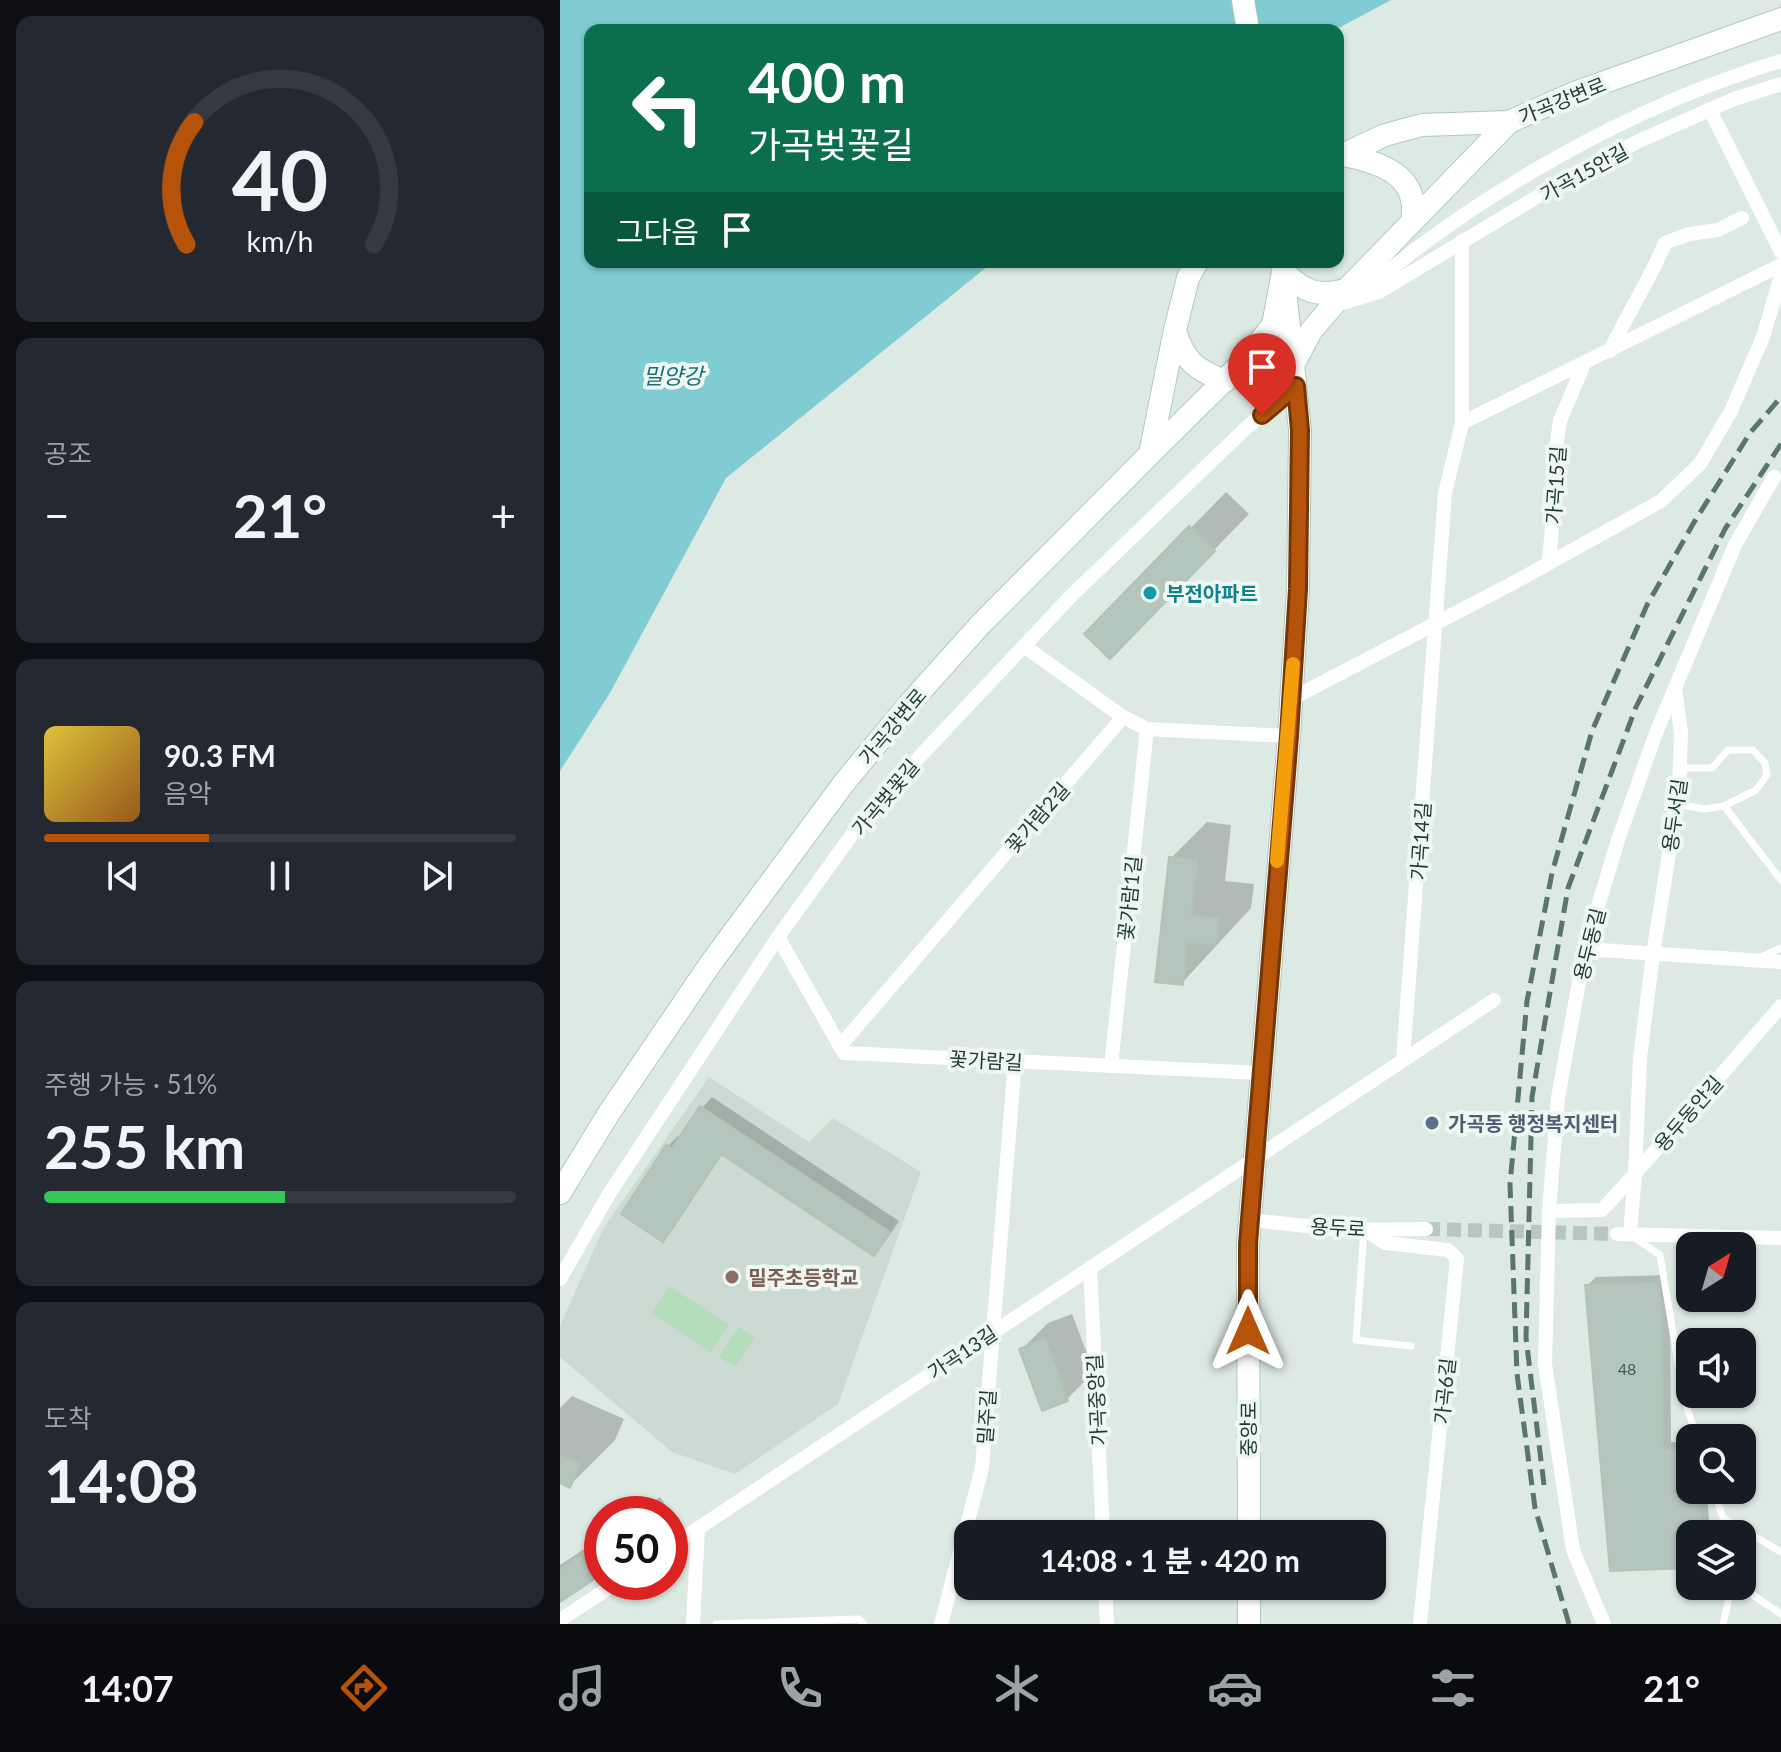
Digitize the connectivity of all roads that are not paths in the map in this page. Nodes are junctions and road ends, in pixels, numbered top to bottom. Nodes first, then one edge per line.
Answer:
1 (1243, 0) edge
2 (1781, 19) edge
3 (1247, 24) edge
4 (1781, 61) edge
5 (1781, 84) edge
6 (1710, 110) junction
7 (1509, 122) junction
8 (1344, 154) edge
9 (1344, 157) edge
10 (1742, 218) dead end
11 (1412, 222) junction
12 (1462, 241) junction
13 (1781, 252) edge
14 (1781, 265) edge
15 (1194, 268) edge
16 (1283, 268) edge
17 (1283, 268) edge
18 (1284, 268) edge
19 (1781, 276) edge
20 (1351, 293) junction
21 (1175, 330) junction
22 (1610, 351) junction
23 (1247, 358) junction
24 (1294, 363) junction
25 (1584, 364) junction
26 (1225, 381) junction
27 (1296, 386) junction
28 (1462, 423) junction
29 (1150, 454) junction
30 (1774, 477) dead end
31 (1549, 562) junction
32 (1436, 622) junction
33 (1024, 646) junction
34 (1675, 688) junction
35 (1291, 699) junction
36 (1123, 717) junction
37 (1147, 729) junction
38 (1289, 736) junction
39 (1680, 768) junction
40 (1677, 804) junction
41 (1724, 806) junction
42 (1781, 880) edge
43 (778, 937) junction
44 (1781, 948) edge
45 (1585, 949) junction
46 (1653, 954) junction
47 (1755, 959) junction
48 (1781, 962) edge
49 (1494, 1000) dead end
50 (1781, 1006) edge
51 (840, 1046) junction
52 (1403, 1060) junction
53 (1015, 1061) junction
54 (1111, 1066) junction
55 (1261, 1073) junction
56 (1254, 1157) junction
57 (1635, 1174) junction
58 (560, 1193) edge
59 (1549, 1211) junction
60 (1250, 1220) junction
61 (1364, 1229) junction
62 (1426, 1229) tunnel mouth
63 (1624, 1234) junction
64 (1781, 1238) edge
65 (1090, 1267) junction
66 (560, 1279) edge
67 (992, 1332) junction
68 (1411, 1346) dead end
69 (1692, 1424) edge
70 (1718, 1504) edge
71 (1102, 1520) edge
72 (1249, 1520) edge
73 (698, 1529) junction
74 (688, 1535) edge
75 (1781, 1552) edge
76 (591, 1600) edge
77 (1106, 1600) edge
78 (1249, 1600) edge
79 (1781, 1614) edge
80 (560, 1620) edge
81 (693, 1624) edge
82 (716, 1624) edge
83 (864, 1624) edge
84 (941, 1624) edge
85 (1107, 1624) edge
86 (1249, 1624) edge
87 (1420, 1624) edge
88 (1604, 1624) edge
89 (1723, 1624) edge

1 - 3 main road
2 - 7 main road, 가곡강변로
4 - 20 street
5 - 6 street, 가곡15안길
6 - 12 street, 가곡15안길
6 - 13 street
7 - 8 main road, 가곡강변로
7 - 11 main road
9 - 11 main road
10 - 22 street
11 - 20 main road
12 - 20 street, 가곡15안길
12 - 28 street
14 - 22 street
15 - 21 main road
16 - 23 main road, 가곡강변로
17 - 24 main road, 중앙로
18 - 20 main road
19 - 31 street
20 - 24 main road
21 - 26 main road
21 - 29 main road
22 - 25 street
23 - 24 main road
23 - 26 main road, 가곡강변로
24 - 27 main road, 중앙로
25 - 28 street
25 - 31 street, 가곡15길
26 - 29 main road, 가곡강변로
27 - 33 street, 가곡벚꽃길
27 - 35 main road, 중앙로
28 - 32 street
29 - 58 main road, 가곡강변로
30 - 34 street
31 - 32 street
32 - 35 street
32 - 52 street, 가곡14길
33 - 36 street
33 - 43 street, 가곡벚꽃길
34 - 39 street, 용두서길
34 - 45 street, 용두동길
35 - 38 main road, 중앙로
36 - 37 street
36 - 51 street, 꽃가람2길
37 - 38 street
37 - 54 street, 꽃가람1길
38 - 55 main road, 중앙로
39 - 40 street, 용두서길
39 - 41 lane
40 - 41 lane
40 - 46 street, 용두서길
41 - 42 lane
43 - 51 street
43 - 66 street, 가곡벚꽃길
44 - 47 lane
45 - 46 street
45 - 59 street, 용두동길
46 - 47 street
46 - 57 street, 용두서길
47 - 48 street
49 - 52 street
50 - 57 street, 용두동안길
51 - 53 street, 꽃가람길
52 - 56 street
53 - 54 street, 꽃가람길
53 - 67 street, 밀주길
54 - 55 street, 꽃가람길
55 - 56 main road, 중앙로
56 - 60 main road, 중앙로
56 - 65 street, 가곡13길
57 - 59 street
57 - 63 street
59 - 88 street, 용두동길
60 - 61 street, 용두로
60 - 72 main road, 중앙로
61 - 62 street, 용두로
61 - 68 lane
61 - 87 street, 가곡6길
63 - 64 street
63 - 69 lane
65 - 67 street, 가곡13길
65 - 71 street, 가곡중앙길
67 - 73 street, 가곡13길
67 - 84 street, 밀주길
70 - 75 lane
73 - 74 street, 가곡13길
73 - 81 street
76 - 80 street
77 - 85 street
78 - 86 main road
79 - 89 lane
82 - 83 lane

